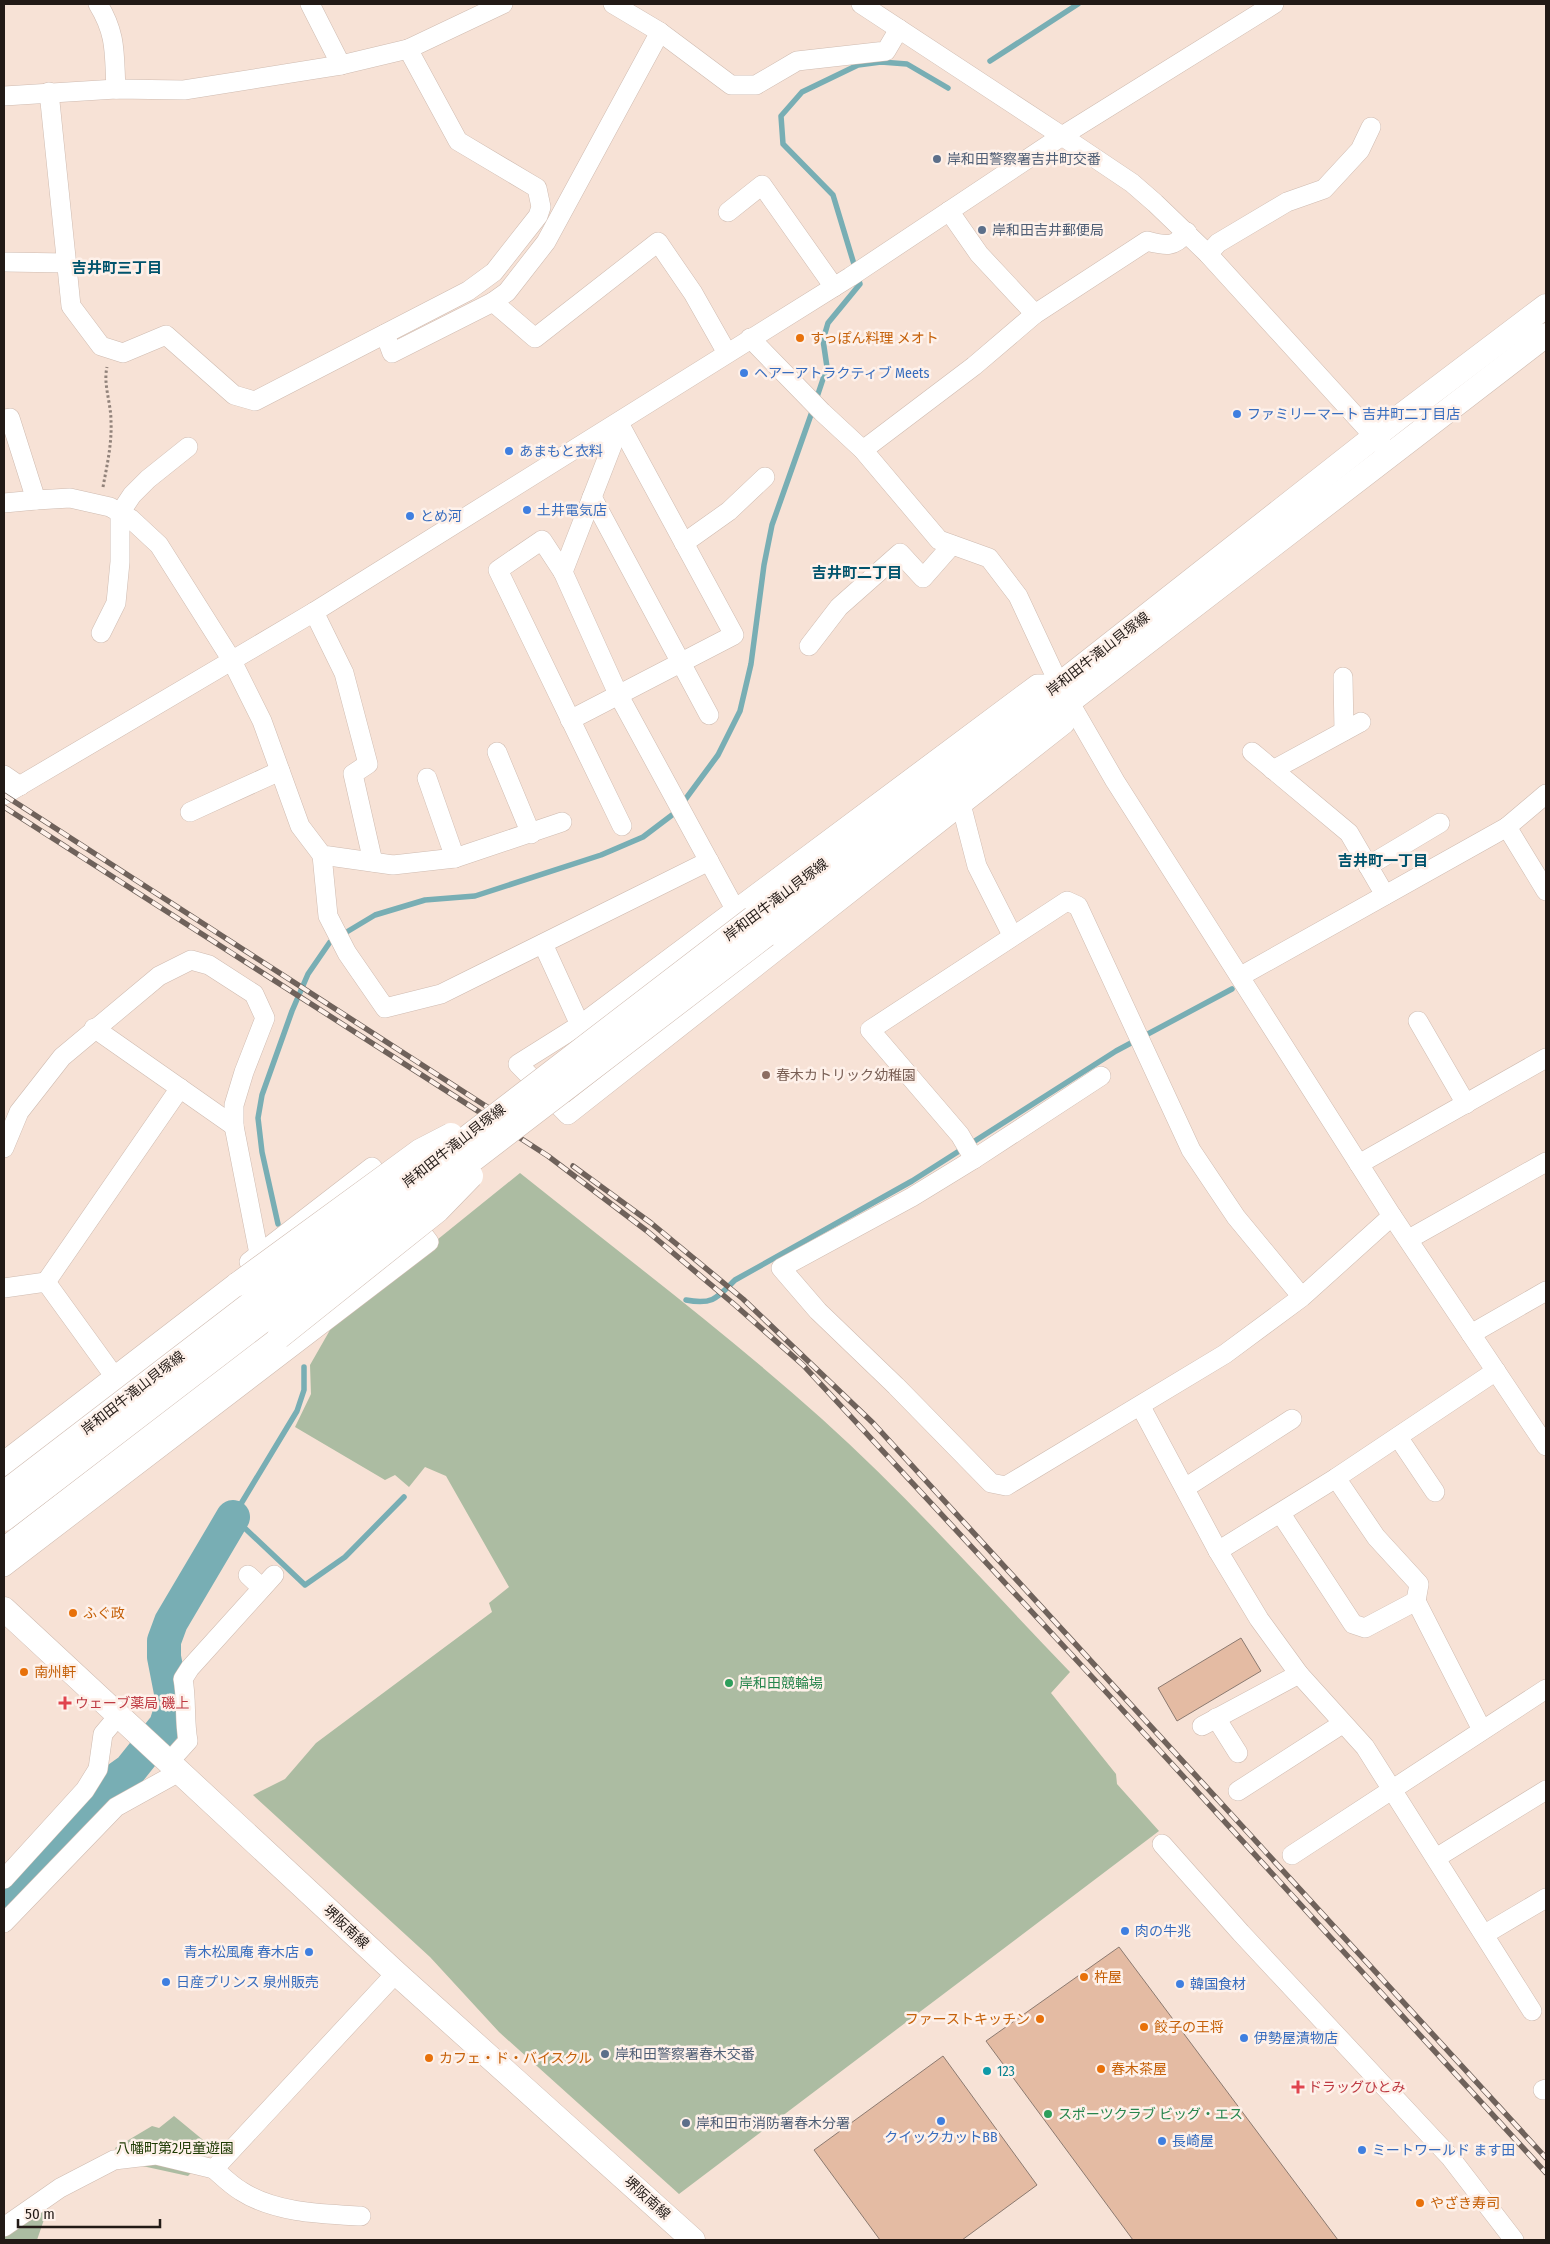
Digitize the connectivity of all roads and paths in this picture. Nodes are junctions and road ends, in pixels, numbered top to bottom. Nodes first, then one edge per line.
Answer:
1 (98, 4) edge
2 (310, 4) edge
3 (503, 4) edge
4 (614, 4) edge
5 (861, 4) edge
6 (1274, 4) edge
7 (898, 28) junction
8 (660, 32) junction
9 (408, 49) junction
10 (341, 66) junction
11 (116, 89) junction
12 (50, 92) junction
13 (4, 96) edge
14 (1371, 127) dead end
15 (1062, 136) junction
16 (948, 211) junction
17 (728, 212) dead end
18 (1187, 232) junction
19 (1208, 254) junction
20 (4, 262) edge
21 (67, 263) junction
22 (834, 286) junction
23 (493, 302) junction
24 (1546, 306) edge
25 (1035, 314) junction
26 (385, 334) junction
27 (1546, 335) edge
28 (750, 338) junction
29 (111, 350) junction
30 (727, 352) junction
31 (4, 419) edge
32 (621, 422) junction
33 (1374, 437) junction
34 (188, 447) dead end
35 (863, 450) junction
36 (1391, 455) junction
37 (765, 477) dead end
38 (592, 497) junction
39 (36, 500) junction
40 (4, 502) edge
41 (99, 504) junction
42 (120, 513) junction
43 (684, 543) junction
44 (952, 545) junction
45 (563, 572) junction
46 (314, 612) junction
47 (101, 634) dead end
48 (809, 646) dead end
49 (232, 659) junction
50 (681, 662) junction
51 (1343, 677) dead end
52 (1065, 693) junction
53 (618, 694) junction
54 (708, 715) dead end
55 (570, 720) junction
56 (1361, 722) dead end
57 (1344, 731) junction
58 (497, 752) dead end
59 (1252, 752) dead end
60 (1273, 770) junction
61 (280, 771) junction
62 (4, 775) edge
63 (426, 778) dead end
64 (12, 790) edge
65 (1546, 794) edge
66 (962, 808) junction
67 (190, 812) dead end
68 (562, 822) dead end
69 (1440, 823) dead end
70 (622, 826) dead end
71 (1508, 826) junction
72 (530, 834) junction
73 (322, 855) junction
74 (455, 858) junction
75 (709, 861) junction
76 (373, 862) junction
77 (1368, 866) junction
78 (1546, 892) edge
79 (1385, 895) junction
80 (752, 920) junction
81 (1012, 935) junction
82 (543, 944) junction
83 (1241, 976) junction
84 (599, 1011) junction
85 (1418, 1020) dead end
86 (580, 1025) junction
87 (94, 1028) junction
88 (1546, 1058) edge
89 (639, 1059) junction
90 (1101, 1076) dead end
91 (180, 1088) junction
92 (1466, 1104) junction
93 (515, 1113) junction
94 (234, 1126) junction
95 (4, 1148) edge
96 (974, 1159) junction
97 (1546, 1162) edge
98 (1360, 1164) junction
99 (1392, 1216) junction
100 (1409, 1239) junction
101 (259, 1254) junction
102 (46, 1282) junction
103 (4, 1288) edge
104 (1546, 1291) edge
105 (1302, 1298) junction
106 (1471, 1334) junction
107 (109, 1369) junction
108 (1496, 1370) junction
109 (1140, 1407) junction
110 (1292, 1419) dead end
111 (1398, 1437) junction
112 (1546, 1446) edge
113 (4, 1449) edge
114 (4, 1464) edge
115 (1336, 1478) junction
116 (1185, 1488) junction
117 (1435, 1492) dead end
118 (4, 1493) edge
119 (1281, 1514) junction
120 (4, 1520) edge
121 (4, 1550) edge
122 (1218, 1551) junction
123 (4, 1567) edge
124 (248, 1575) dead end
125 (1416, 1601) junction
126 (4, 1609) edge
127 (1299, 1674) junction
128 (1546, 1689) edge
129 (122, 1718) junction
130 (1342, 1724) junction
131 (1482, 1730) junction
132 (1238, 1753) dead end
133 (170, 1763) junction
134 (1238, 1790) dead end
135 (1546, 1790) edge
136 (1392, 1792) junction
137 (1162, 1844) dead end
138 (1292, 1855) dead end
139 (1436, 1858) junction
140 (4, 1879) edge
141 (1546, 1898) edge
142 (4, 1923) edge
143 (1485, 1934) junction
144 (396, 1973) junction
145 (1532, 2011) dead end
146 (214, 2169) junction
147 (361, 2216) dead end
148 (4, 2228) edge
149 (694, 2240) edge
150 (1514, 2240) edge

1 - 11 street
2 - 10 street
3 - 9 street
4 - 8 street
5 - 7 street
6 - 15 street
7 - 8 street
7 - 15 street
8 - 23 street
9 - 10 street
9 - 26 street
10 - 11 street
11 - 12 street
12 - 13 street
12 - 21 street
14 - 19 street
15 - 16 street
15 - 18 street
16 - 22 street
16 - 25 street
17 - 22 street
18 - 19 street
18 - 25 street
19 - 33 street
20 - 21 street
21 - 29 street
22 - 28 street
23 - 26 street
23 - 30 street
24 - 33 main road, 岸和田牛滝山貝塚線
25 - 35 street
26 - 29 street
27 - 36 main road, 岸和田牛滝山貝塚線
28 - 30 street
28 - 35 street
29 - 41 path
30 - 32 street
31 - 39 street
32 - 38 street
32 - 43 street
32 - 46 street
33 - 36 street
33 - 52 main road, 岸和田牛滝山貝塚線
34 - 42 street
35 - 44 street
36 - 52 main road, 岸和田牛滝山貝塚線
37 - 43 street
38 - 45 street
38 - 50 street
39 - 40 street
39 - 41 street
41 - 42 street
42 - 47 street
42 - 49 street
43 - 50 street
44 - 48 street
44 - 52 street
45 - 53 street
45 - 55 street
46 - 49 street
46 - 76 street
49 - 61 street
49 - 64 street
50 - 53 street
50 - 54 street
51 - 57 street
52 - 66 street
52 - 80 main road, 岸和田牛滝山貝塚線
52 - 83 street
53 - 55 street
53 - 75 street
55 - 70 street
56 - 57 street
57 - 60 street
58 - 72 street
59 - 60 street
60 - 77 street
61 - 67 street
61 - 73 street
62 - 64 street
63 - 74 street
65 - 71 street
66 - 81 street
66 - 89 street
68 - 72 street
69 - 77 street
71 - 78 street
71 - 79 street
72 - 74 street
73 - 76 street
73 - 82 street
74 - 76 street
75 - 80 street
75 - 82 street
77 - 79 street
79 - 83 street
80 - 84 street
80 - 93 main road, 岸和田牛滝山貝塚線, bridge
81 - 96 street
81 - 105 street
82 - 86 street
83 - 98 street
84 - 86 street
84 - 89 street
85 - 92 street
86 - 89 street
87 - 91 street
87 - 94 street
87 - 95 street
88 - 92 street
90 - 96 street
91 - 94 street
91 - 102 street
92 - 98 street
93 - 114 main road, bridge
93 - 118 main road, 岸和田牛滝山貝塚線, bridge
93 - 120 main road, 岸和田牛滝山貝塚線, bridge
93 - 121 main road, bridge
94 - 101 street
96 - 109 street
97 - 100 street
98 - 99 street
99 - 100 street
99 - 105 street
100 - 106 street
101 - 107 street
101 - 123 street
102 - 103 street
102 - 107 street
104 - 106 street
105 - 109 street
106 - 108 street
107 - 113 street
108 - 111 street
108 - 112 street
109 - 116 street
110 - 116 street
111 - 115 street
111 - 117 street
115 - 119 street
115 - 125 street
116 - 122 street
119 - 122 street
119 - 125 street
122 - 127 street
124 - 133 street
125 - 131 street
126 - 129 main road, 堺阪南線
127 - 130 street
127 - 132 street
128 - 131 street
129 - 133 main road, 堺阪南線
129 - 140 street
130 - 134 street
130 - 136 street
131 - 136 street
133 - 142 street
133 - 144 main road, 堺阪南線
135 - 139 street
136 - 138 street
136 - 139 street
137 - 150 street
139 - 143 street
141 - 143 street
143 - 145 street
144 - 146 street
144 - 149 main road, 堺阪南線
146 - 147 street
146 - 148 street

